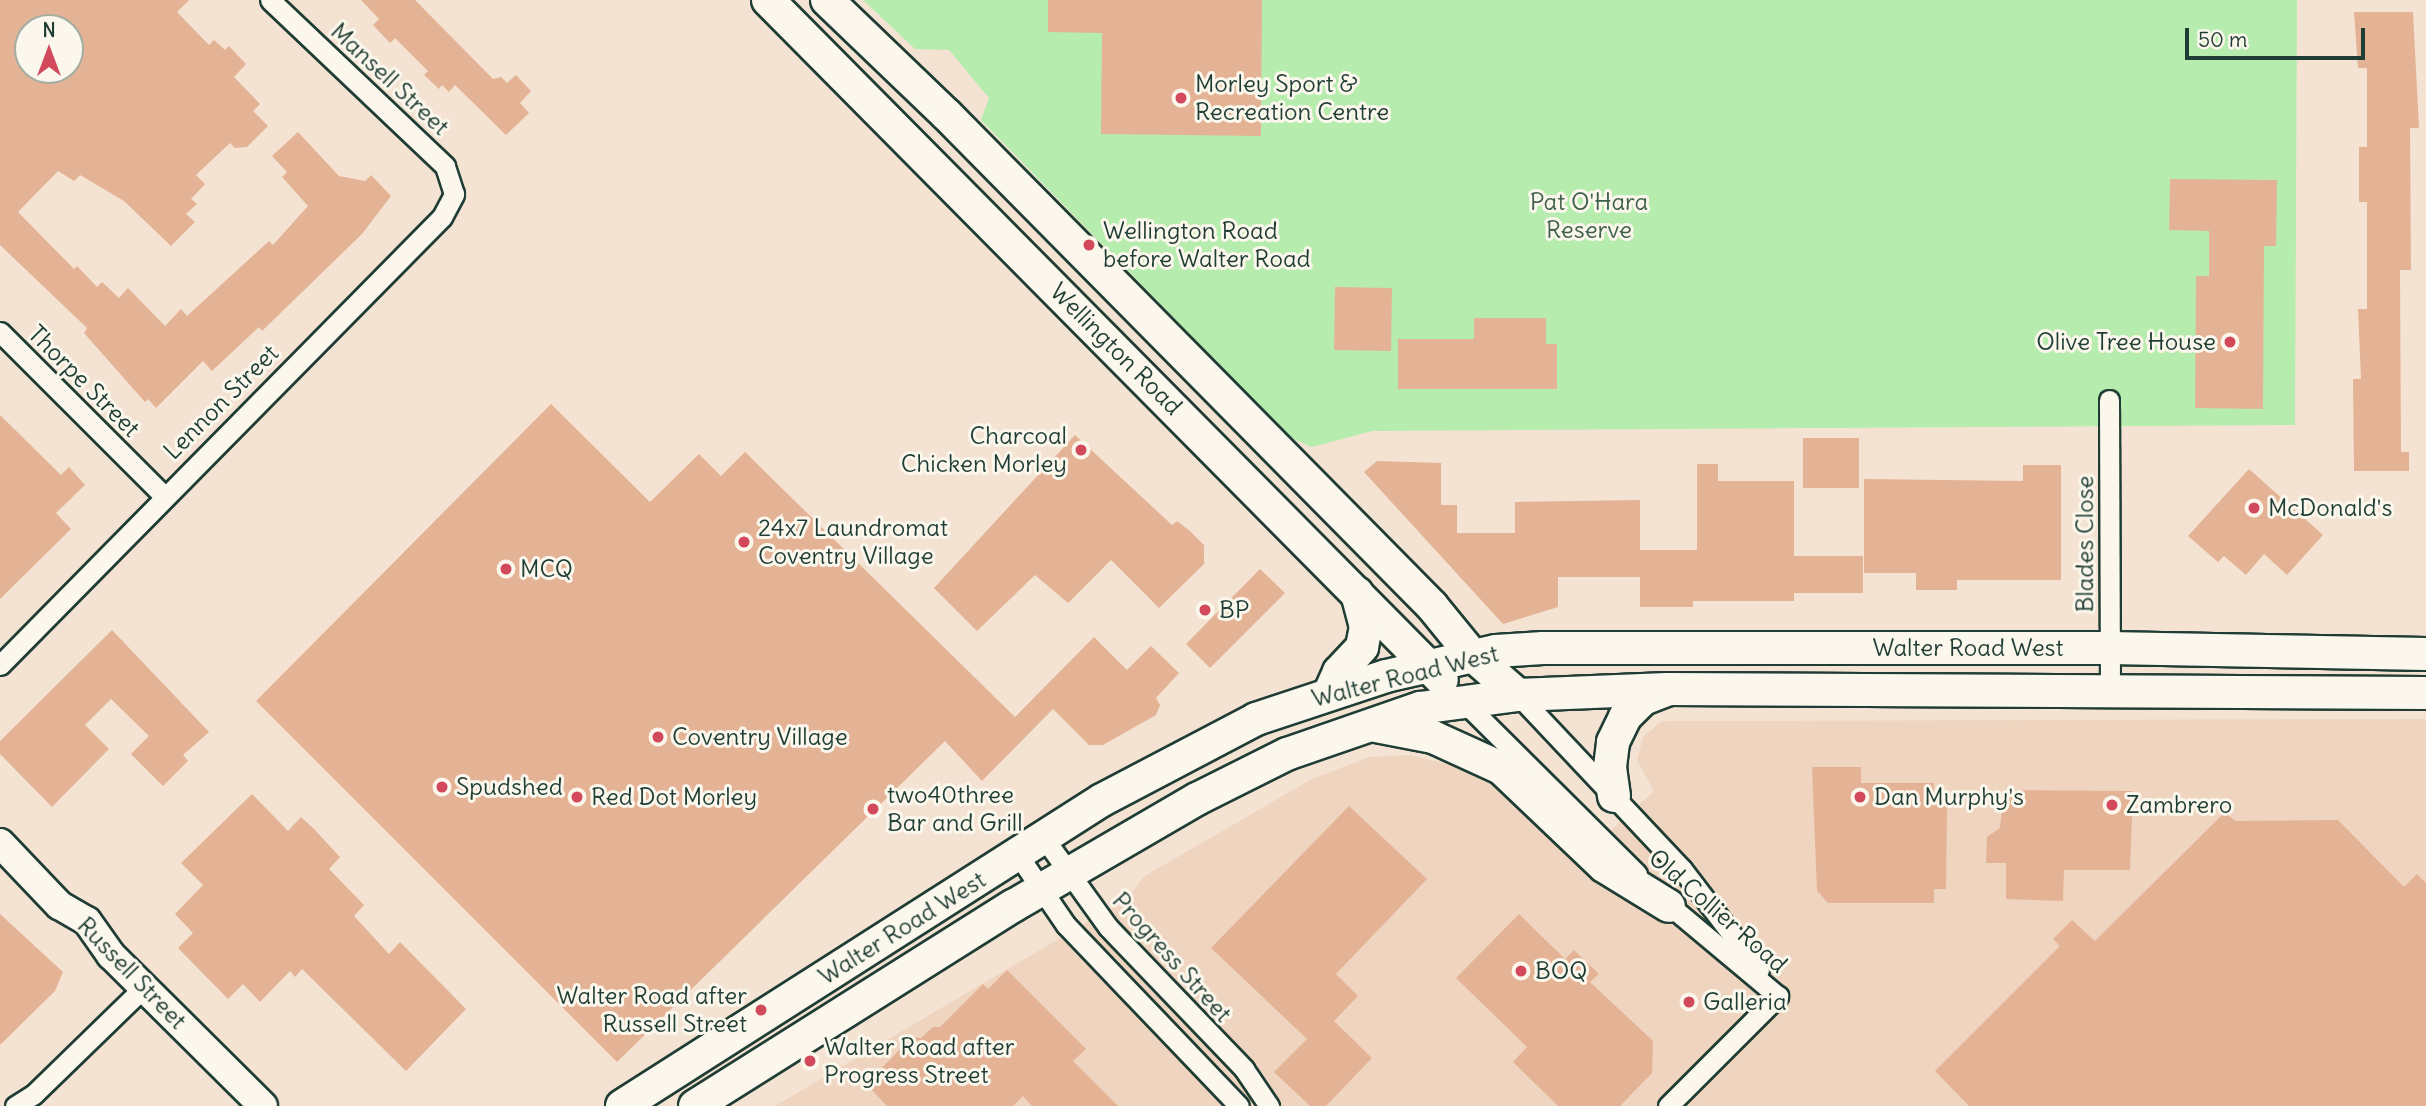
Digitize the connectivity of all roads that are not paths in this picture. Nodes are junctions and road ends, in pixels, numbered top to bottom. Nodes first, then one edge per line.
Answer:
1 (270, 0) edge
2 (768, 0) edge
3 (827, 0) edge
4 (445, 166) joint
5 (0, 332) edge
6 (2109, 400) dead end
7 (163, 495) junction
8 (1357, 593) junction
9 (2109, 648) junction
10 (2426, 654) edge
11 (1472, 655) junction
12 (0, 665) edge
13 (1430, 668) junction
14 (2110, 688) junction
15 (1667, 689) junction
16 (1330, 692) junction
17 (2426, 693) edge
18 (1518, 695) junction
19 (1462, 701) junction
20 (1368, 725) junction
21 (1614, 796) junction
22 (0, 843) edge
23 (1031, 846) junction
24 (1069, 874) junction
25 (1041, 890) junction
26 (1669, 906) junction
27 (144, 987) junction
28 (1778, 996) junction
29 (15, 1106) edge
30 (263, 1106) edge
31 (622, 1106) edge
32 (695, 1106) edge
33 (1238, 1106) edge
34 (1269, 1106) edge
35 (1668, 1106) edge

1 - 4 street, Mansell Street
2 - 8 main road, Wellington Road
3 - 11 main road, Wellington Road
4 - 7 street, Lennon Street
5 - 7 street, Thorpe Street
6 - 9 street, Blades Close
7 - 12 street, Lennon Street
8 - 13 main road, Wellington Road
8 - 16 main road
9 - 10 main road, Walter Road West
9 - 11 main road, Walter Road West
9 - 14 street, Blades Close
11 - 13 main road, Walter Road West
11 - 18 main road, Wellington Road
13 - 16 main road, Walter Road West
13 - 19 main road, Wellington Road
14 - 15 main road, Walter Road West
14 - 17 main road, Walter Road West
15 - 18 main road, Walter Road West
15 - 21 main road
16 - 23 main road, Walter Road West
18 - 19 main road, Walter Road West
18 - 21 street, Old Collier Road
19 - 20 main road, Walter Road West
19 - 26 street, Old Collier Road
20 - 24 main road, Walter Road West
20 - 26 main road
21 - 28 street, Old Collier Road
22 - 27 street, Russell Street
23 - 24 street, Progress Street
23 - 25 street, Progress Street
23 - 31 main road, Walter Road West
24 - 25 main road, Walter Road West
24 - 34 street, Progress Street
25 - 32 main road, Walter Road West
25 - 33 street, Progress Street
26 - 28 street, Old Collier Road
27 - 29 street
27 - 30 street, Russell Street
28 - 35 street

